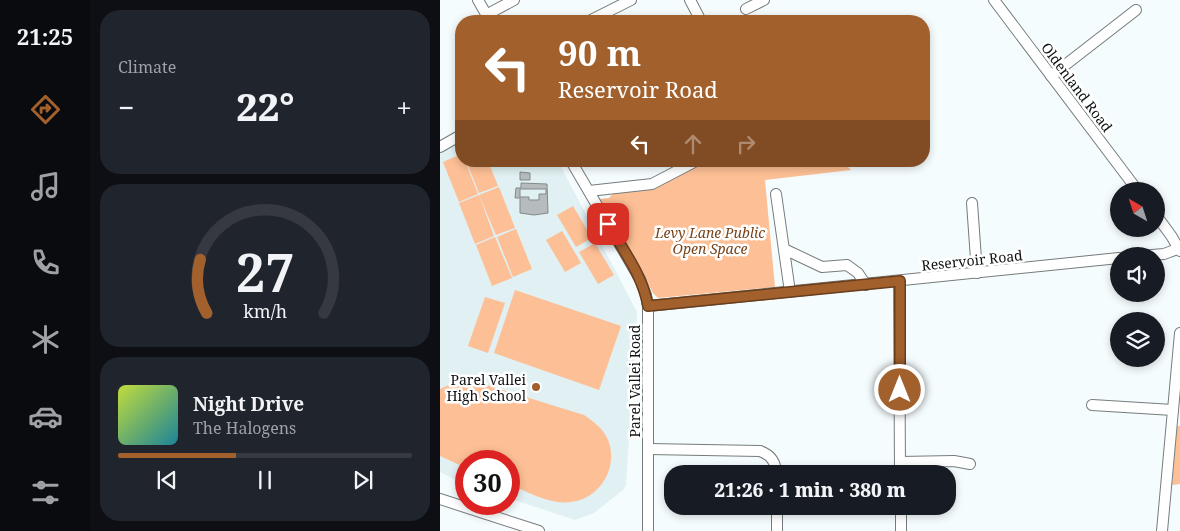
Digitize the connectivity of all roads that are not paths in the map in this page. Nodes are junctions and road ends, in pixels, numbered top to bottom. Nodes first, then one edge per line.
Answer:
1 (478, 0) edge
2 (514, 0) edge
3 (629, 0) edge
4 (690, 0) edge
5 (764, 0) edge
6 (994, 0) edge
7 (746, 9) dead end
8 (1136, 10) dead end
9 (486, 15) edge
10 (492, 15) edge
11 (601, 15) edge
12 (698, 15) edge
13 (1051, 76) junction
14 (455, 138) edge
15 (440, 147) edge
16 (575, 167) edge
17 (685, 167) edge
18 (1131, 182) edge
19 (589, 191) junction
20 (776, 194) dead end
21 (972, 203) dead end
22 (1165, 227) edge
23 (784, 249) junction
24 (1180, 249) edge
25 (1165, 254) edge
26 (1110, 259) edge
27 (977, 273) junction
28 (900, 281) junction
29 (866, 284) junction
30 (790, 292) junction
31 (648, 306) junction
32 (1180, 333) edge
33 (1179, 363) edge
34 (1092, 405) dead end
35 (1173, 410) junction
36 (648, 449) junction
37 (900, 462) joint
38 (970, 464) dead end
39 (774, 465) edge
40 (440, 499) edge
41 (777, 515) edge
42 (901, 515) edge
43 (539, 531) edge
44 (648, 531) edge
45 (777, 531) edge
46 (901, 531) edge
47 (1162, 531) edge

1 - 9 street
2 - 10 street
3 - 11 street
4 - 12 street
5 - 7 street
6 - 13 street, Oldenland Road
8 - 13 street
13 - 18 street, Oldenland Road
14 - 15 street
16 - 19 street, Parel Vallei Road
17 - 19 street
19 - 31 street, Parel Vallei Road
20 - 23 street
21 - 27 street
22 - 24 street
23 - 29 street
23 - 30 street
24 - 25 street
26 - 27 street, Reservoir Road
27 - 28 street, Reservoir Road
28 - 29 street, Reservoir Road
28 - 37 street
29 - 30 street, Reservoir Road
30 - 31 street, Reservoir Road
31 - 36 street, Parel Vallei Road
32 - 33 street
33 - 35 street
34 - 35 street
35 - 47 street
36 - 39 street
36 - 44 street, Parel Vallei Road
37 - 38 street
40 - 43 street
41 - 45 street
42 - 46 street

